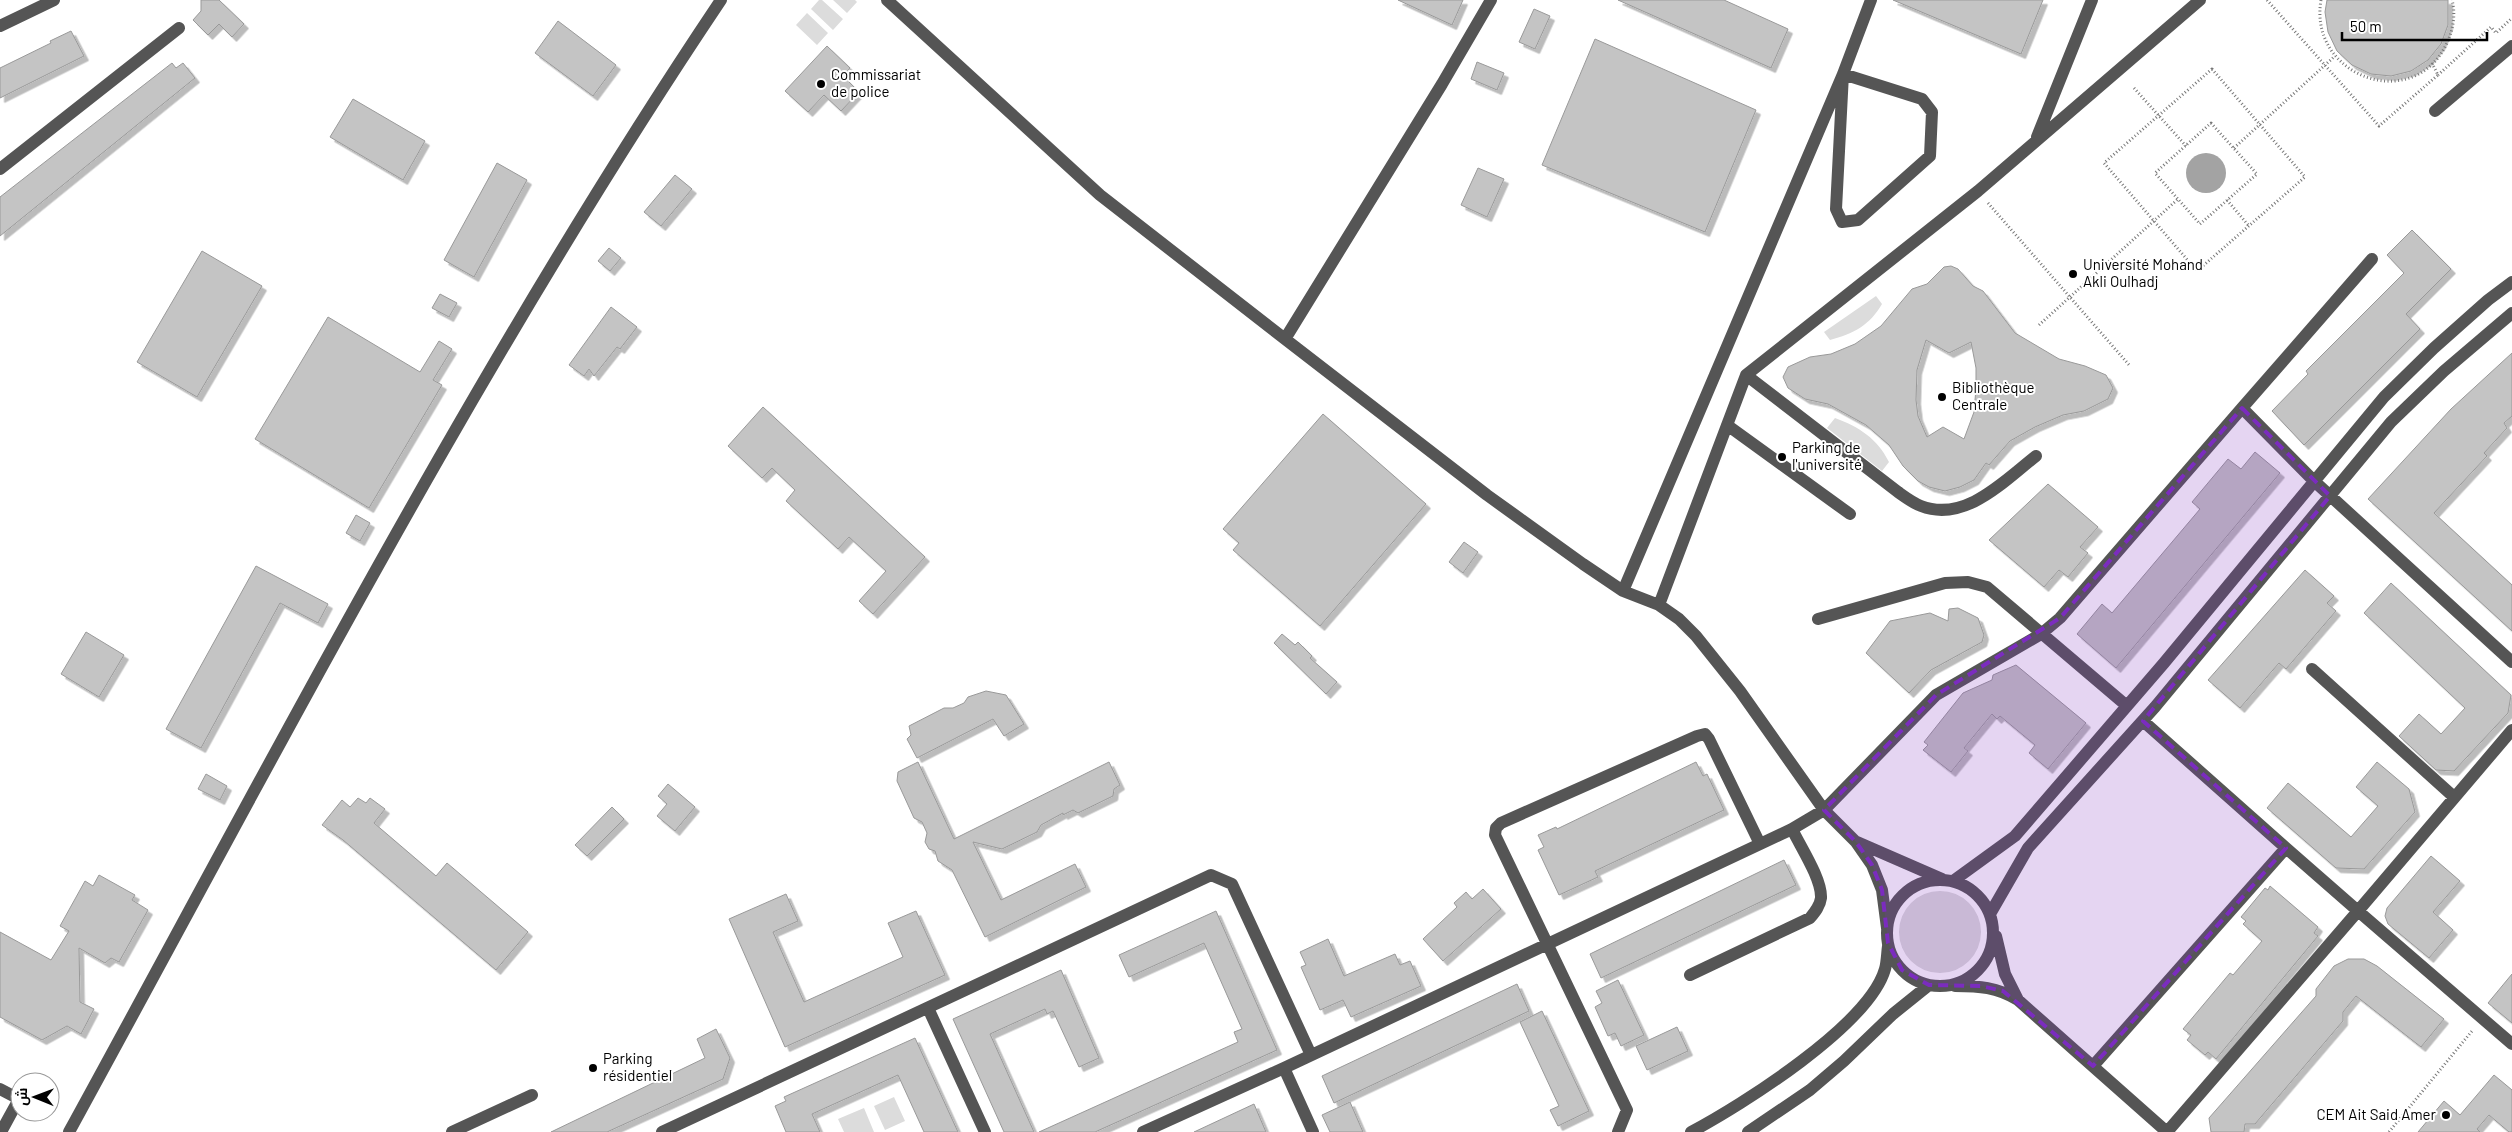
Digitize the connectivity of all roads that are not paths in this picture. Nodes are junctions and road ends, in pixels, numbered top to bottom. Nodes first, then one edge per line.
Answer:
1 (54, 0) edge
2 (722, 0) edge
3 (887, 0) edge
4 (1491, 0) edge
5 (1870, 0) edge
6 (2092, 0) edge
7 (2200, 0) edge
8 (0, 26) edge
9 (179, 28) dead end
10 (2512, 46) edge
11 (1843, 74) junction
12 (2435, 111) dead end
13 (2036, 140) junction
14 (0, 169) edge
15 (2372, 259) dead end
16 (2512, 282) edge
17 (2512, 313) edge
18 (1285, 339) junction
19 (1746, 375) junction
20 (2242, 408) junction
21 (1727, 425) junction
22 (2036, 456) dead end
23 (2314, 481) junction
24 (2330, 496) junction
25 (1850, 514) dead end
26 (1623, 591) junction
27 (1659, 605) junction
28 (1818, 619) dead end
29 (2041, 634) junction
30 (2512, 662) edge
31 (2312, 668) dead end
32 (2127, 706) junction
33 (2143, 721) junction
34 (2512, 730) edge
35 (2454, 797) junction
36 (1824, 810) junction
37 (1792, 829) junction
38 (1856, 842) junction
39 (1760, 844) junction
40 (2286, 848) junction
41 (1948, 880) junction
42 (2358, 911) junction
43 (1991, 918) junction
44 (1887, 928) junction
45 (1888, 943) junction
46 (1548, 945) junction
47 (1690, 975) dead end
48 (1929, 985) junction
49 (1948, 986) junction
50 (2018, 1000) junction
51 (928, 1008) junction
52 (2512, 1044) edge
53 (1311, 1055) junction
54 (2093, 1066) junction
55 (1284, 1068) junction
56 (0, 1089) edge
57 (532, 1095) dead end
58 (1, 1132) edge
59 (69, 1132) edge
60 (452, 1132) edge
61 (662, 1132) edge
62 (986, 1132) edge
63 (1143, 1132) edge
64 (1313, 1132) edge
65 (1618, 1132) edge
66 (1691, 1132) edge
67 (1748, 1132) edge
68 (2167, 1132) edge

1 - 8 street
2 - 59 street
3 - 18 street
4 - 18 street
5 - 11 street
6 - 13 street
7 - 13 street
9 - 14 street
10 - 12 street
11 - 11 street
11 - 26 street
13 - 19 street
15 - 20 street
16 - 23 street
17 - 24 street
18 - 26 street
19 - 21 street
19 - 22 street
20 - 23 street
20 - 29 street
21 - 25 street
21 - 27 street
23 - 24 street
23 - 32 street
24 - 30 street
24 - 33 street
26 - 27 street
27 - 36 street
28 - 29 street
29 - 32 street
29 - 36 street
31 - 35 street
32 - 41 street
33 - 40 street
33 - 43 street
34 - 35 street
35 - 42 street
36 - 37 street
36 - 38 street
37 - 39 street
37 - 47 street
38 - 41 street
38 - 44 street
39 - 46 street
39 - 46 street
40 - 42 street
40 - 54 street
41 - 43 street
41 - 44 street
42 - 52 street
42 - 68 street
43 - 49 street
43 - 50 street
44 - 45 street
45 - 48 street
45 - 66 street
46 - 53 street
46 - 65 street
48 - 49 street
48 - 67 street
49 - 50 street
50 - 54 street
51 - 53 street
51 - 61 street
51 - 62 street
53 - 55 street
54 - 68 street
55 - 63 street
55 - 64 street
56 - 58 street
57 - 60 street

